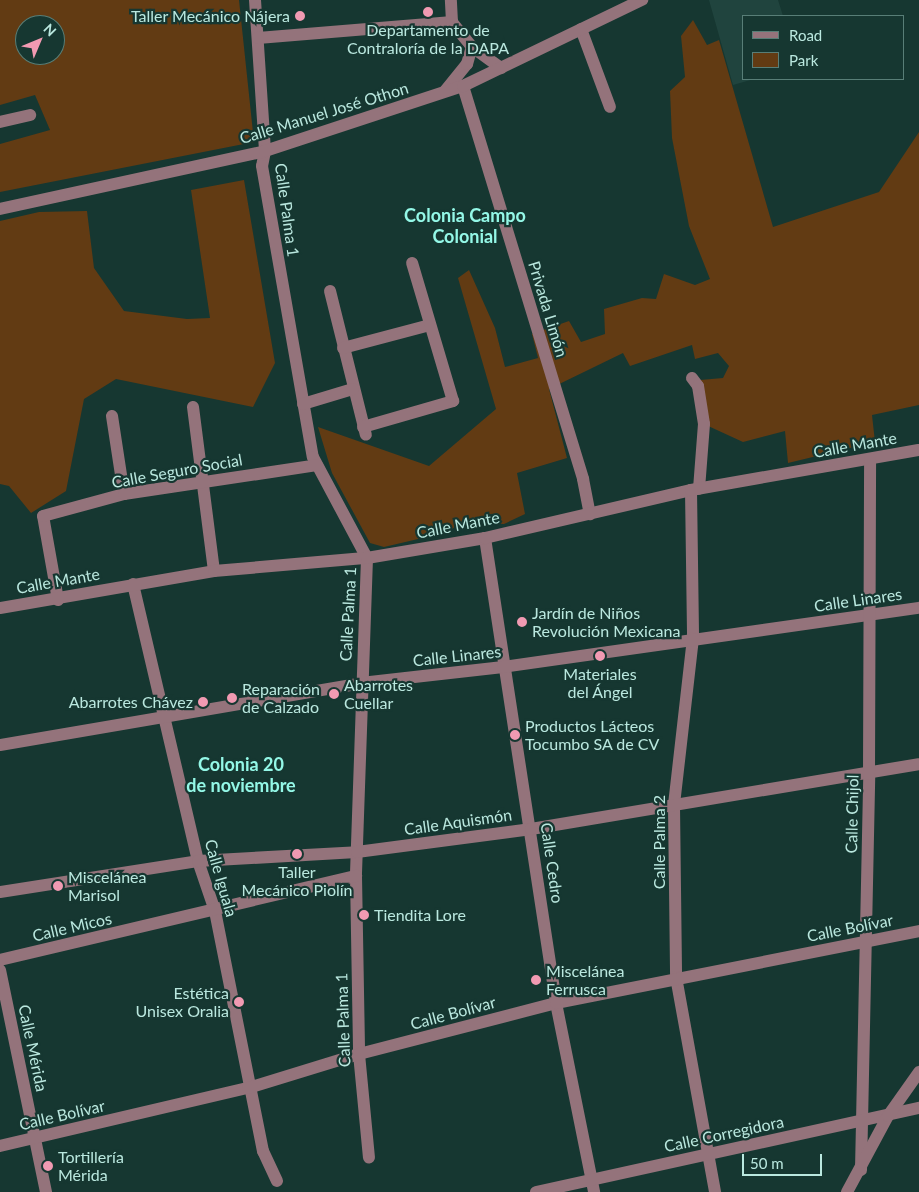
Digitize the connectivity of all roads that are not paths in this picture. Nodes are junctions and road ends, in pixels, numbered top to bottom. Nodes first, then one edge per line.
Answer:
1 (255, 0) edge
2 (451, 0) edge
3 (642, 0) edge
4 (452, 22) junction
5 (581, 30) junction
6 (258, 38) junction
7 (472, 48) junction
8 (501, 68) junction
9 (462, 86) junction
10 (443, 92) junction
11 (610, 107) dead end
12 (30, 115) dead end
13 (0, 122) edge
14 (265, 151) junction
15 (0, 209) edge
16 (412, 263) dead end
17 (330, 290) dead end
18 (430, 324) junction
19 (343, 348) junction
20 (692, 378) dead end
21 (353, 389) junction
22 (303, 404) junction
23 (193, 407) dead end
24 (112, 416) dead end
25 (919, 450) edge
26 (870, 459) junction
27 (317, 464) junction
28 (205, 482) junction
29 (695, 490) junction
30 (124, 494) junction
31 (590, 514) junction
32 (485, 538) junction
33 (367, 558) junction
34 (214, 571) junction
35 (133, 584) junction
36 (58, 600) junction
37 (0, 608) edge
38 (919, 608) edge
39 (868, 616) junction
40 (693, 638) junction
41 (503, 667) junction
42 (361, 683) junction
43 (165, 719) junction
44 (0, 745) edge
45 (919, 764) edge
46 (869, 774) junction
47 (674, 806) junction
48 (531, 829) junction
49 (357, 852) junction
50 (198, 861) junction
51 (356, 876) junction
52 (0, 892) edge
53 (215, 911) junction
54 (919, 932) edge
55 (865, 943) junction
56 (0, 960) edge
57 (0, 970) edge
58 (676, 977) junction
59 (556, 1003) junction
60 (359, 1054) junction
61 (919, 1072) edge
62 (911, 1084) junction
63 (248, 1088) junction
64 (919, 1107) edge
65 (888, 1116) junction
66 (863, 1120) junction
67 (35, 1138) junction
68 (0, 1146) edge
69 (709, 1154) junction
70 (369, 1158) dead end
71 (861, 1170) junction
72 (591, 1179) junction
73 (276, 1181) dead end
74 (850, 1191) edge
75 (46, 1192) edge
76 (536, 1192) edge
77 (594, 1192) edge
78 (715, 1192) edge

1 - 6 street, Calle Palma 1
2 - 4 street
3 - 5 street, Calle Manuel José Othon
4 - 6 street
4 - 7 street
5 - 8 street, Calle Manuel José Othon
5 - 11 street
6 - 14 street, Calle Palma 1
7 - 8 street
7 - 10 street
8 - 9 street, Calle Manuel José Othon
9 - 10 street, Calle Manuel José Othon
9 - 31 street, Privada Limón
10 - 14 street, Calle Manuel José Othon
12 - 13 street
14 - 15 street, Calle Manuel José Othon
14 - 22 street, Calle Palma 1
16 - 18 street
17 - 19 street
18 - 19 street
18 - 21 street
19 - 21 street
20 - 29 street, Calle Palma 2
21 - 22 street
22 - 27 street, Calle Palma 1
23 - 28 street
24 - 30 street
25 - 26 street, Calle Mante
26 - 29 street, Calle Mante
26 - 39 street, Calle Chijol
27 - 28 street, Calle Seguro Social
27 - 33 street, Calle Palma 1
28 - 30 street, Calle Seguro Social
28 - 34 street
29 - 31 street, Calle Mante
29 - 40 street, Calle Palma 2
30 - 36 street, Calle Seguro Social
31 - 32 street, Calle Mante
32 - 33 street, Calle Mante
32 - 41 street, Calle Cedro
33 - 34 street, Calle Mante
33 - 42 street, Calle Palma 1
34 - 35 street, Calle Mante
35 - 36 street, Calle Mante
35 - 43 street, Calle Iguala
36 - 37 street, Calle Mante
38 - 39 street, Calle Linares
39 - 40 street, Calle Linares
39 - 46 street, Calle Chijol
40 - 41 street, Calle Linares
40 - 47 street, Calle Palma 2
41 - 42 street, Calle Linares
41 - 48 street, Calle Cedro
42 - 43 street, Calle Linares
42 - 49 street, Calle Palma 1
43 - 44 street, Calle Linares
43 - 50 street, Calle Iguala
45 - 46 street, Calle Aquismón
46 - 47 street, Calle Aquismón
46 - 55 street, Calle Chijol
47 - 48 street, Calle Aquismón
47 - 58 street, Calle Palma 2
48 - 49 street, Calle Aquismón
48 - 59 street, Calle Cedro
49 - 50 street, Calle Aquismón
49 - 51 street, Calle Palma 1
50 - 52 street, Calle Aquismón
50 - 53 street, Calle Iguala
51 - 53 street, Calle Micos
51 - 60 street, Calle Palma 1
53 - 56 street, Calle Micos
53 - 63 street, Calle Iguala
54 - 55 street, Calle Bolívar
55 - 58 street, Calle Bolívar
55 - 66 street, Calle Chijol
57 - 67 street, Calle Mérida
58 - 59 street, Calle Bolívar
58 - 69 street, Calle Palma 2
59 - 60 street, Calle Bolívar
59 - 72 street, Calle Cedro
60 - 63 street, Calle Bolívar
60 - 70 street, Calle Palma 1
61 - 62 street
62 - 64 street
62 - 65 street
63 - 67 street, Calle Bolívar
63 - 73 street, Calle Iguala
64 - 65 street, Calle Corregidora
65 - 66 street, Calle Corregidora
65 - 71 street
66 - 69 street, Calle Corregidora
66 - 71 street, Calle Chijol
67 - 68 street, Calle Bolívar
67 - 75 street, Calle Mérida
69 - 72 street, Calle Corregidora
69 - 78 street, Calle Palma 2
71 - 74 street
72 - 76 street, Calle Corregidora
72 - 77 street, Calle Cedro

